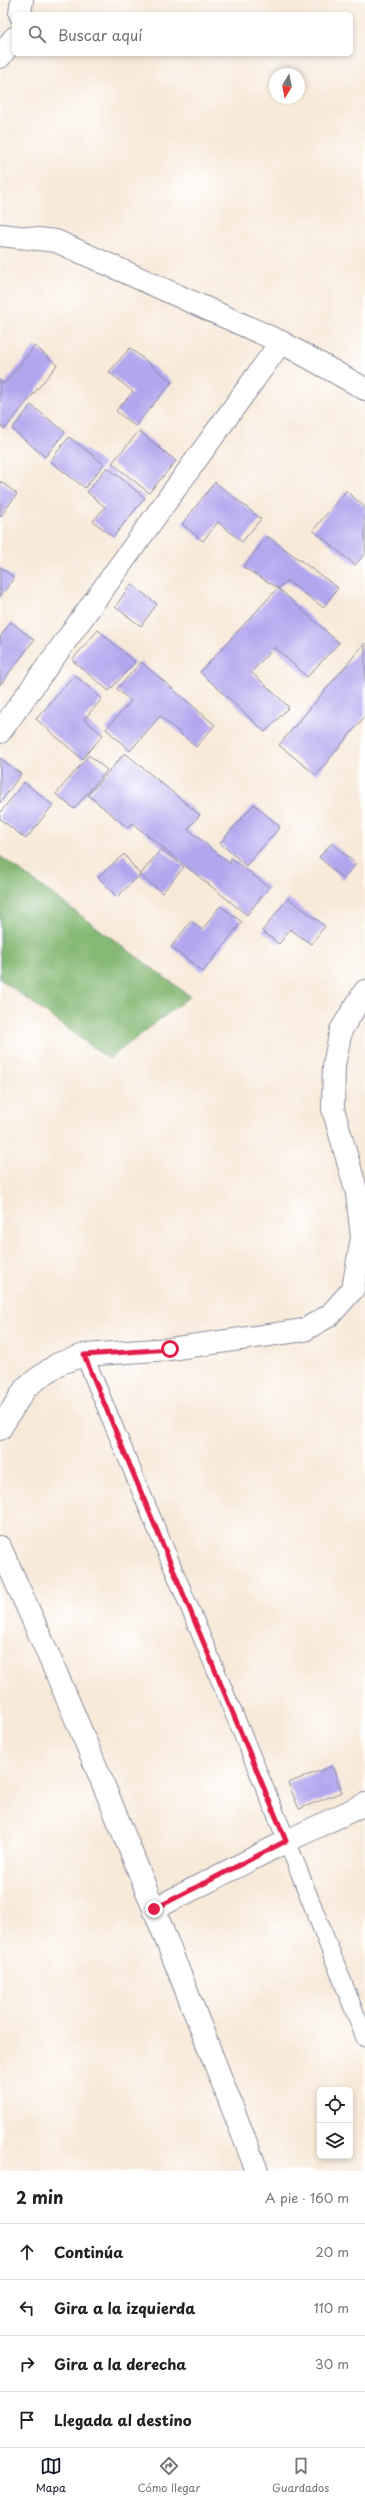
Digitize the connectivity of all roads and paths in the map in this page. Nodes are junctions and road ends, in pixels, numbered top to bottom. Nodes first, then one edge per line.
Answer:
1 (22, 0) edge
2 (20, 12) edge
3 (12, 41) edge
4 (0, 57) edge
5 (0, 234) edge
6 (281, 342) junction
7 (365, 388) edge
8 (0, 732) edge
9 (365, 991) edge
10 (84, 1355) junction
11 (0, 1429) edge
12 (0, 1547) edge
13 (365, 1804) edge
14 (286, 1841) junction
15 (154, 1909) junction
16 (365, 2038) edge
17 (257, 2171) edge

1 - 2 street
3 - 4 street
5 - 6 street
6 - 7 street
6 - 8 street
9 - 10 street
10 - 11 street
10 - 14 lane
12 - 15 street
13 - 14 street
14 - 15 street
14 - 16 lane
15 - 17 street

